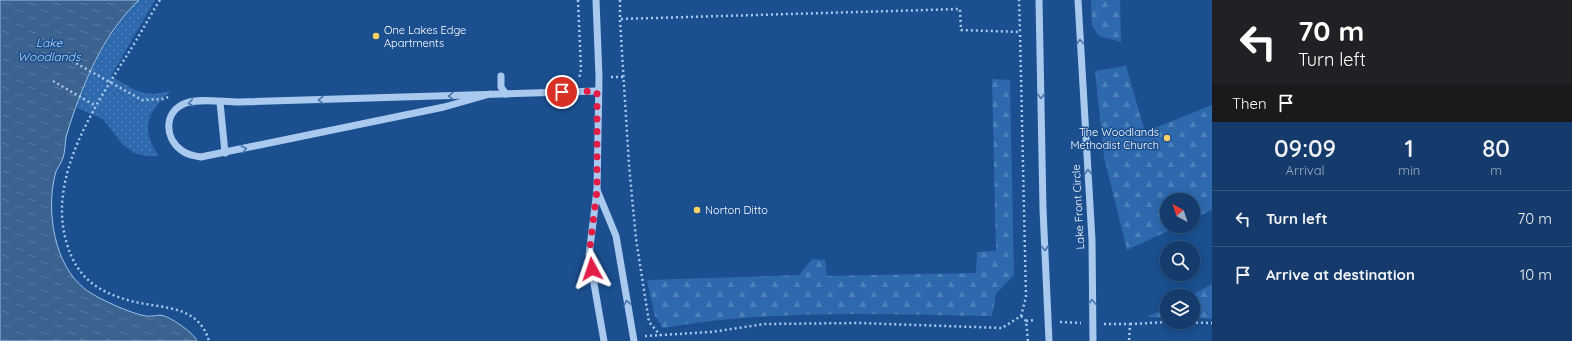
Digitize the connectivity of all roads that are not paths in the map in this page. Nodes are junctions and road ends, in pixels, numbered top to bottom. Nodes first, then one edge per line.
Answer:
1 (596, 0) edge
2 (1039, 0) edge
3 (1078, 0) edge
4 (500, 76) dead end
5 (597, 91) junction
6 (490, 94) junction
7 (506, 94) junction
8 (220, 102) junction
9 (225, 153) junction
10 (597, 190) junction
11 (633, 339) edge
12 (604, 341) edge
13 (1049, 341) edge
14 (1093, 341) edge

1 - 5 street
2 -> 13 street
14 -> 3 street, Lake Front Circle
4 - 7 street
5 - 7 street
5 - 10 street
6 - 7 street
6 -> 8 street
9 -> 6 street
8 - 9 street
8 -> 9 street
11 -> 10 street
10 - 12 street

